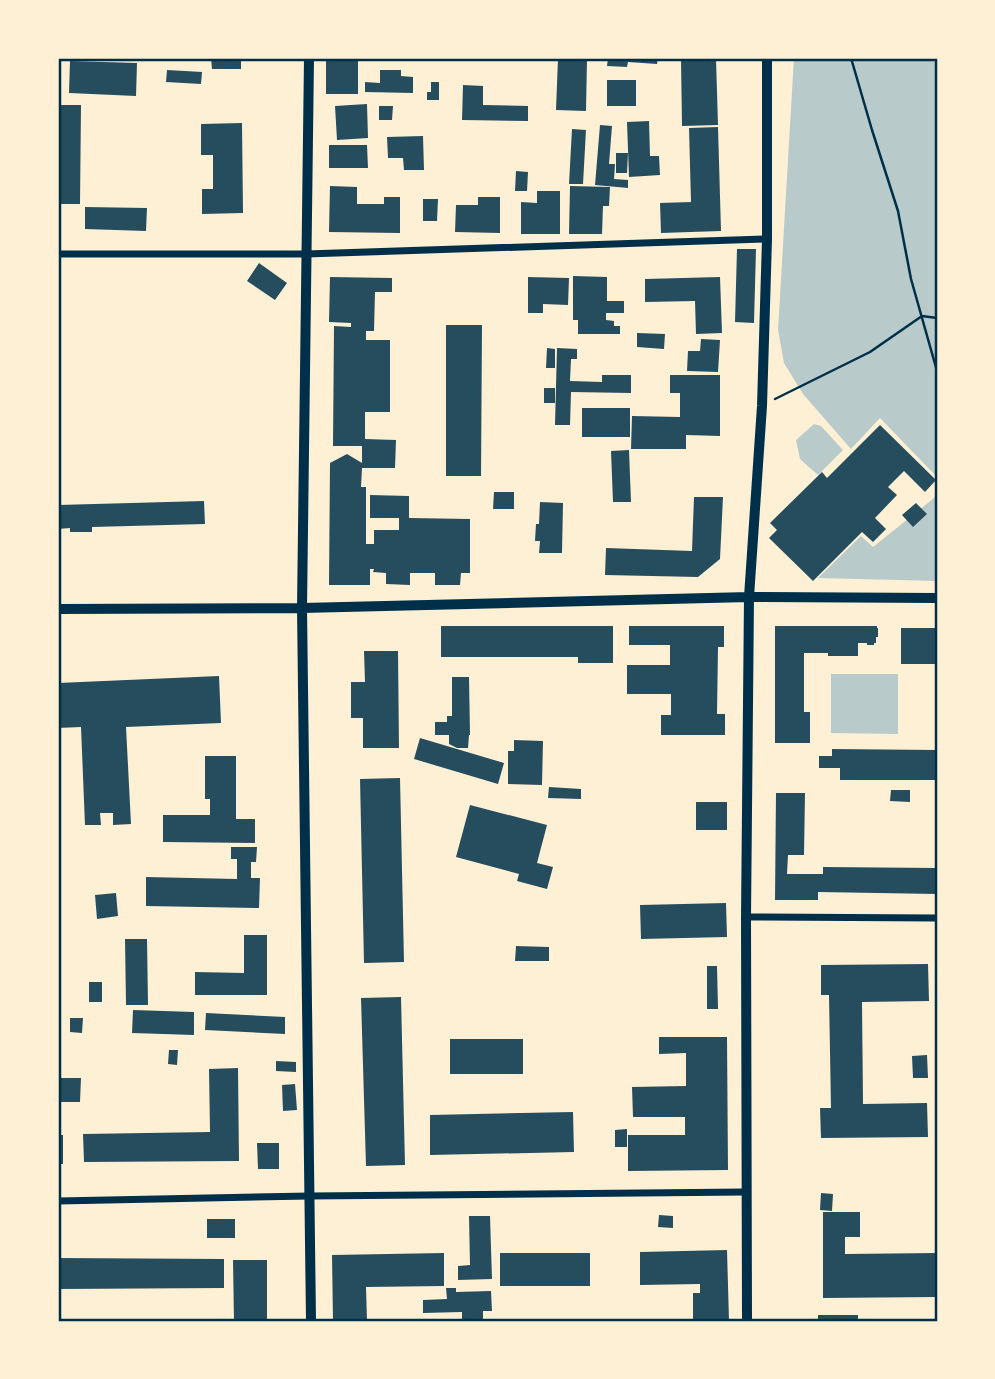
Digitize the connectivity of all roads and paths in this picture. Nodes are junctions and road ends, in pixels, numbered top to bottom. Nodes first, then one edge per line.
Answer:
1 (309, 58) edge
2 (766, 58) edge
3 (851, 58) edge
4 (767, 239) junction
5 (58, 254) edge
6 (306, 254) junction
7 (922, 316) junction
8 (937, 318) edge
9 (937, 372) edge
10 (762, 406) junction
11 (749, 597) junction
12 (937, 598) edge
13 (302, 608) junction
14 (58, 609) edge
15 (746, 917) junction
16 (937, 918) edge
17 (746, 1192) junction
18 (310, 1196) junction
19 (58, 1201) edge
20 (311, 1321) edge
21 (747, 1321) edge

1 - 6 street
2 - 4 street
3 - 7 path
4 - 6 street
4 - 10 street
5 - 6 street
6 - 13 street
7 - 8 path
7 - 9 path
7 - 10 path
10 - 11 street
11 - 12 street
11 - 13 street
11 - 15 street
13 - 14 street
13 - 18 street
15 - 16 street
15 - 17 street
17 - 18 street
17 - 21 street
18 - 19 street
18 - 20 street

